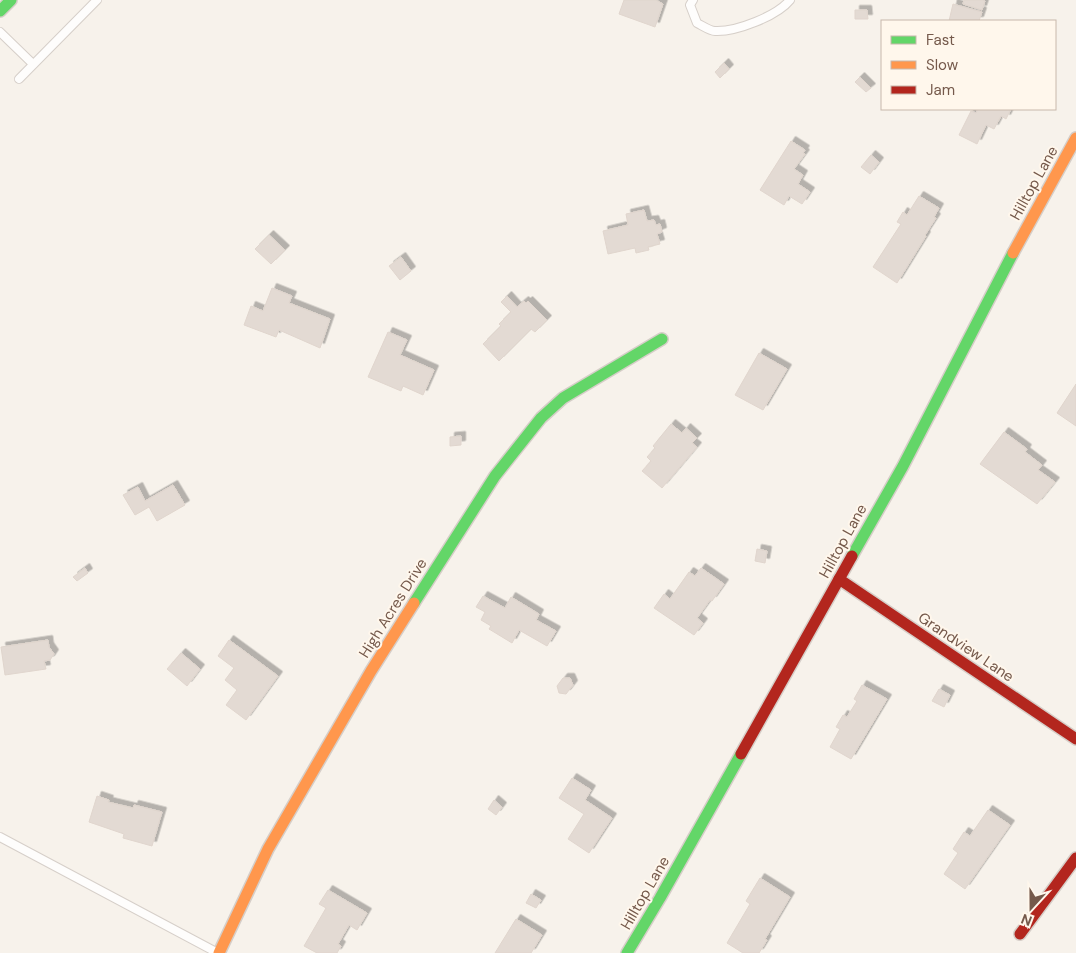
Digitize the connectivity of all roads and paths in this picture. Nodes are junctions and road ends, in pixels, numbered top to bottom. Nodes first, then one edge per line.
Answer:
1 (11, 0) edge
2 (97, 0) edge
3 (693, 0) edge
4 (790, 0) edge
5 (0, 11) edge
6 (0, 32) edge
7 (33, 64) junction
8 (19, 79) dead end
9 (1076, 138) edge
10 (662, 338) dead end
11 (839, 579) junction
12 (1076, 739) edge
13 (0, 837) edge
14 (1076, 858) edge
15 (1020, 934) dead end
16 (218, 953) edge
17 (627, 953) edge

1 - 5 street
2 - 7 lane
3 - 4 lane
6 - 7 lane
7 - 8 lane
9 - 11 street, Hilltop Lane
10 - 16 street, High Acres Drive
11 - 12 street, Grandview Lane
11 - 17 street, Hilltop Lane
13 - 16 lane
14 - 15 street

